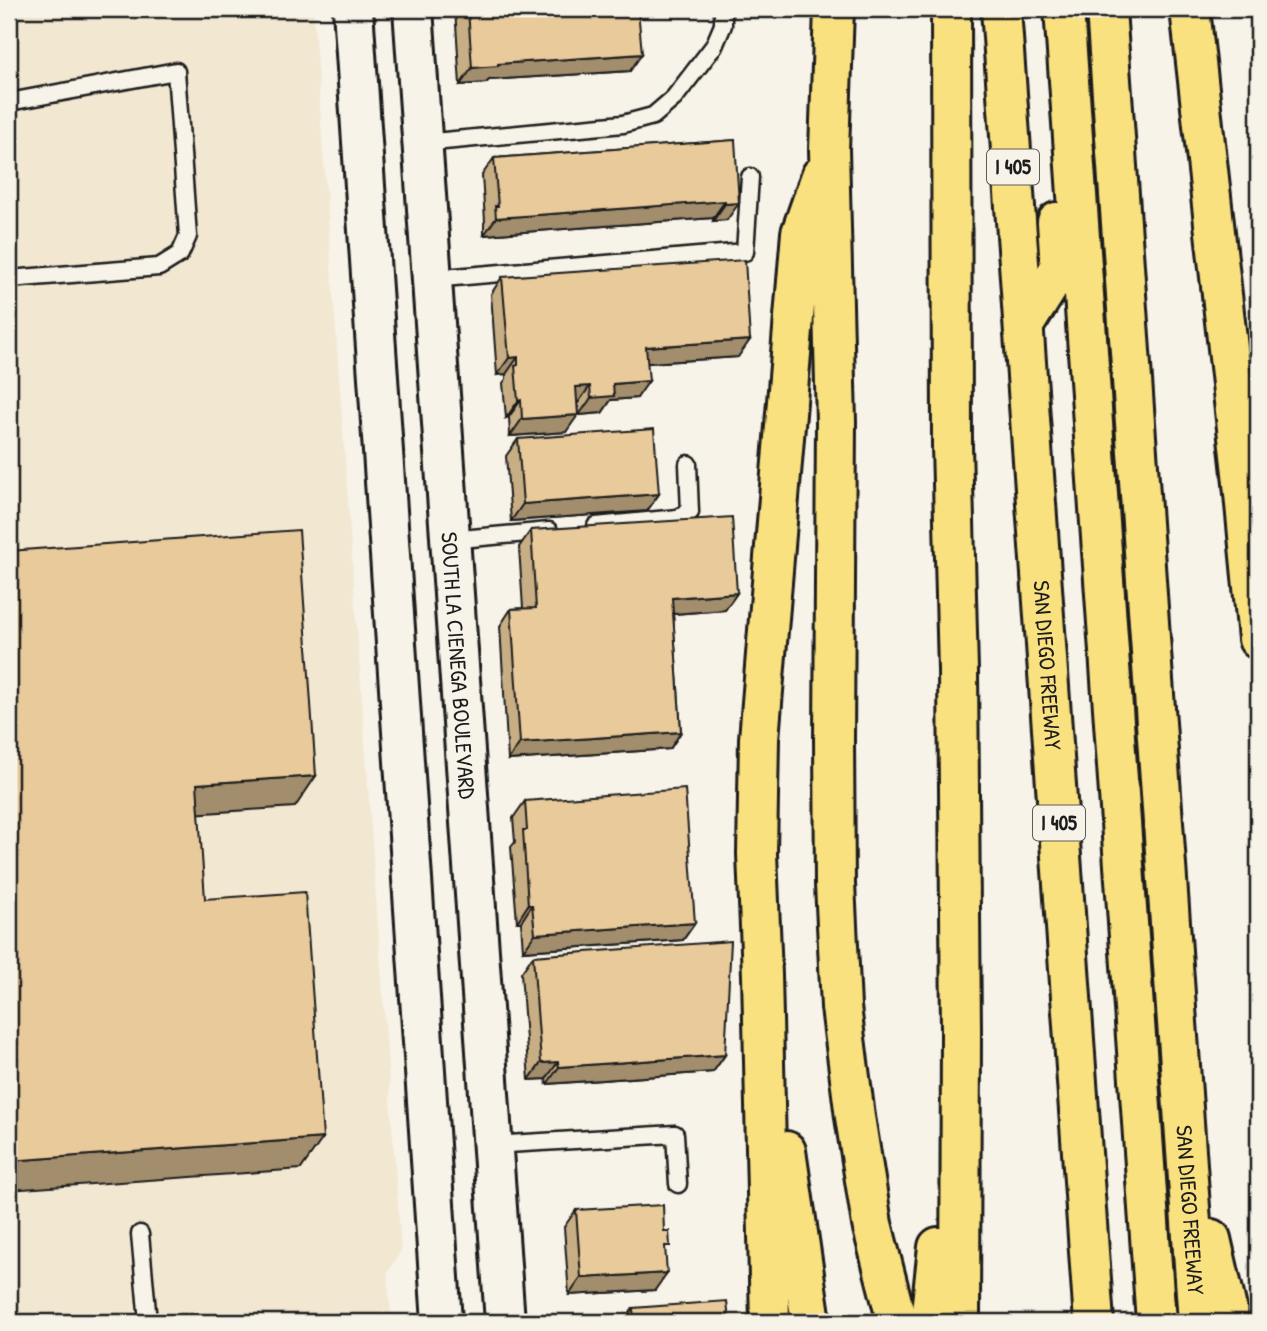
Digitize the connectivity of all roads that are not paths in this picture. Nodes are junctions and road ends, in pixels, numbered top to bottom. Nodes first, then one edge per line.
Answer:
1 (353, 9) edge
2 (413, 9) edge
3 (723, 9) edge
4 (834, 9) edge
5 (951, 9) edge
6 (1001, 9) edge
7 (1041, 9) edge
8 (1065, 9) edge
9 (1106, 9) edge
10 (1190, 9) edge
11 (9, 102) edge
12 (423, 143) junction
13 (830, 150) junction
14 (750, 177) dead end
15 (9, 279) edge
16 (432, 279) junction
17 (1024, 325) junction
18 (688, 464) dead end
19 (450, 540) junction
20 (1258, 639) edge
21 (462, 707) junction
22 (401, 711) junction
23 (762, 975) junction
24 (961, 1032) junction
25 (1185, 1121) junction
26 (492, 1145) junction
27 (678, 1184) dead end
28 (140, 1234) dead end
29 (148, 1322) edge
30 (442, 1322) edge
31 (505, 1322) edge
32 (770, 1322) edge
33 (811, 1322) edge
34 (897, 1322) edge
35 (930, 1322) edge
36 (960, 1322) edge
37 (1094, 1322) edge
38 (1156, 1322) edge
39 (1198, 1322) edge
40 (1230, 1322) edge

1 - 22 main road
2 - 12 main road, SOUTH LA CIENEGA BOULEVARD
3 - 12 lane
4 - 13 highway
5 - 24 highway
6 - 17 highway, SAN DIEGO FREEWAY / I 405
7 - 17 highway
8 - 38 highway
9 - 25 highway, SAN DIEGO FREEWAY
10 - 20 highway
11 - 15 lane
12 - 16 main road, SOUTH LA CIENEGA BOULEVARD
13 - 23 highway
13 - 34 highway
14 - 16 lane
16 - 19 main road, SOUTH LA CIENEGA BOULEVARD
17 - 37 highway, SAN DIEGO FREEWAY / I 405
18 - 19 lane
19 - 21 main road, SOUTH LA CIENEGA BOULEVARD
21 - 22 main road
21 - 26 main road, SOUTH LA CIENEGA BOULEVARD
22 - 30 main road
23 - 32 highway
23 - 33 highway
24 - 35 highway
24 - 36 highway
25 - 39 highway, SAN DIEGO FREEWAY
25 - 40 highway
26 - 27 lane
26 - 31 main road, SOUTH LA CIENEGA BOULEVARD
28 - 29 lane

